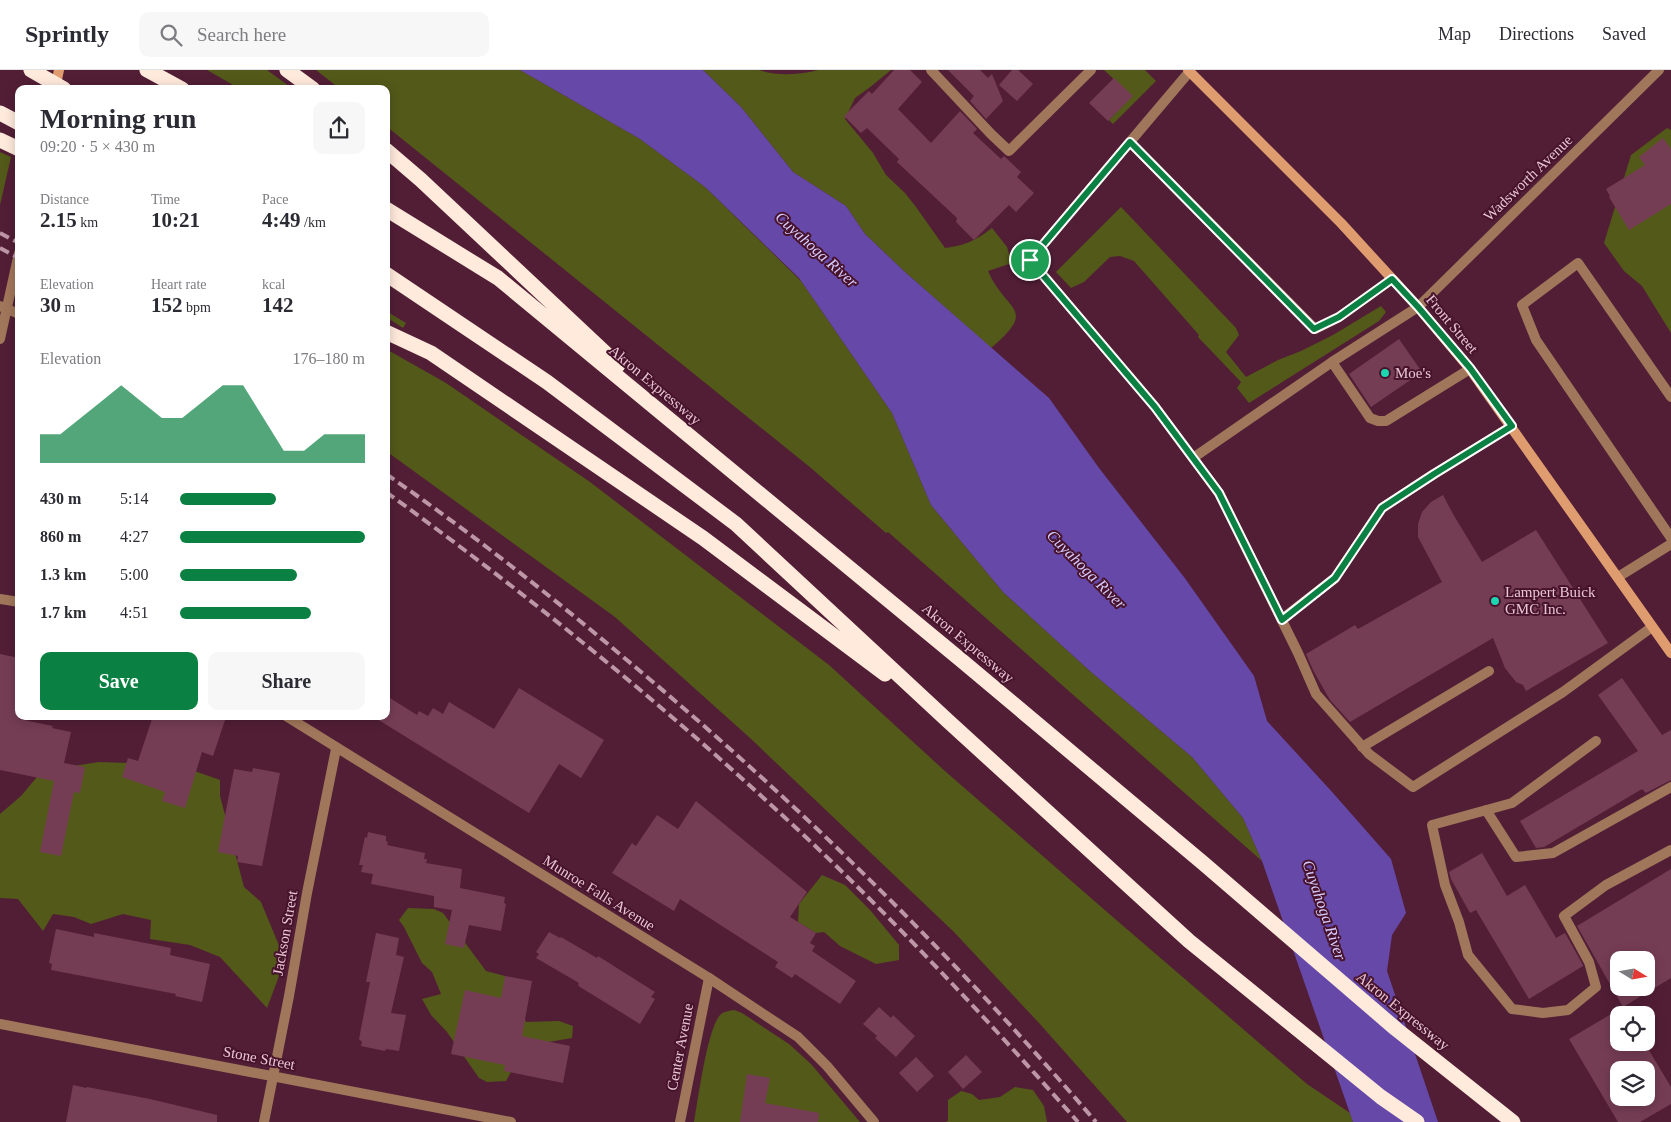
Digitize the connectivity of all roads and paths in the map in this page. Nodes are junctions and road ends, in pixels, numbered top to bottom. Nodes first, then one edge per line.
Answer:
1 (32, 70) edge
2 (59, 70) edge
3 (147, 70) edge
4 (287, 70) edge
5 (931, 70) edge
6 (1091, 70) edge
7 (1659, 70) edge
8 (1189, 71) edge
9 (56, 85) edge
10 (57, 85) edge
11 (175, 85) edge
12 (308, 85) edge
13 (0, 113) edge
14 (15, 121) edge
15 (0, 140) edge
16 (1130, 142) junction
17 (15, 147) edge
18 (390, 153) edge
19 (390, 211) edge
20 (15, 271) edge
21 (390, 277) edge
22 (1392, 279) junction
23 (0, 306) edge
24 (1418, 307) junction
25 (15, 312) edge
26 (390, 334) edge
27 (0, 339) edge
28 (1332, 362) junction
29 (1470, 368) junction
30 (1671, 397) edge
31 (1512, 426) junction
32 (1193, 458) junction
33 (726, 467) junction
34 (1671, 538) edge
35 (1671, 544) edge
36 (1618, 577) junction
37 (0, 599) edge
38 (15, 601) edge
39 (1282, 620) junction
40 (1652, 627) junction
41 (1671, 653) edge
42 (1489, 670) dead end
43 (292, 720) edge
44 (948, 721) junction
45 (1596, 741) dead end
46 (1362, 747) junction
47 (336, 749) junction
48 (1671, 787) edge
49 (1486, 810) junction
50 (1671, 850) edge
51 (709, 978) junction
52 (0, 1024) edge
53 (273, 1076) junction
54 (264, 1122) edge
55 (511, 1122) edge
56 (680, 1122) edge
57 (874, 1122) edge
58 (1416, 1122) edge
59 (1513, 1122) edge

1 - 10 highway
2 - 9 main road
3 - 11 highway
4 - 12 highway
5 - 6 street
7 - 24 street, Wadsworth Avenue
8 - 16 street
8 - 22 main road, Front Street
13 - 14 highway
15 - 17 highway
16 - 22 street
16 - 32 street
18 - 33 highway
19 - 33 highway, Akron Expressway
20 - 27 street
21 - 44 highway
22 - 24 main road, Front Street
23 - 25 street
24 - 28 street, Wadsworth Avenue
24 - 29 main road, Front Street
26 - 44 highway
28 - 29 street
28 - 32 street, Wadsworth Avenue
29 - 31 main road, Front Street
30 - 34 street
31 - 36 main road, Front Street
31 - 39 street
32 - 39 street
33 - 59 highway, Akron Expressway
35 - 36 street
36 - 40 main road, Front Street
37 - 38 street
39 - 46 street
40 - 41 main road, Front Street
40 - 46 street
42 - 46 street
43 - 47 street, Munroe Falls Avenue
44 - 58 highway
45 - 49 street
47 - 51 street, Munroe Falls Avenue
47 - 53 street, Jackson Street
48 - 49 street
49 - 50 street
51 - 56 street, Center Avenue
51 - 57 street, Munroe Falls Avenue
52 - 53 street, Stone Street
53 - 54 street, Jackson Street
53 - 55 street, Stone Street

